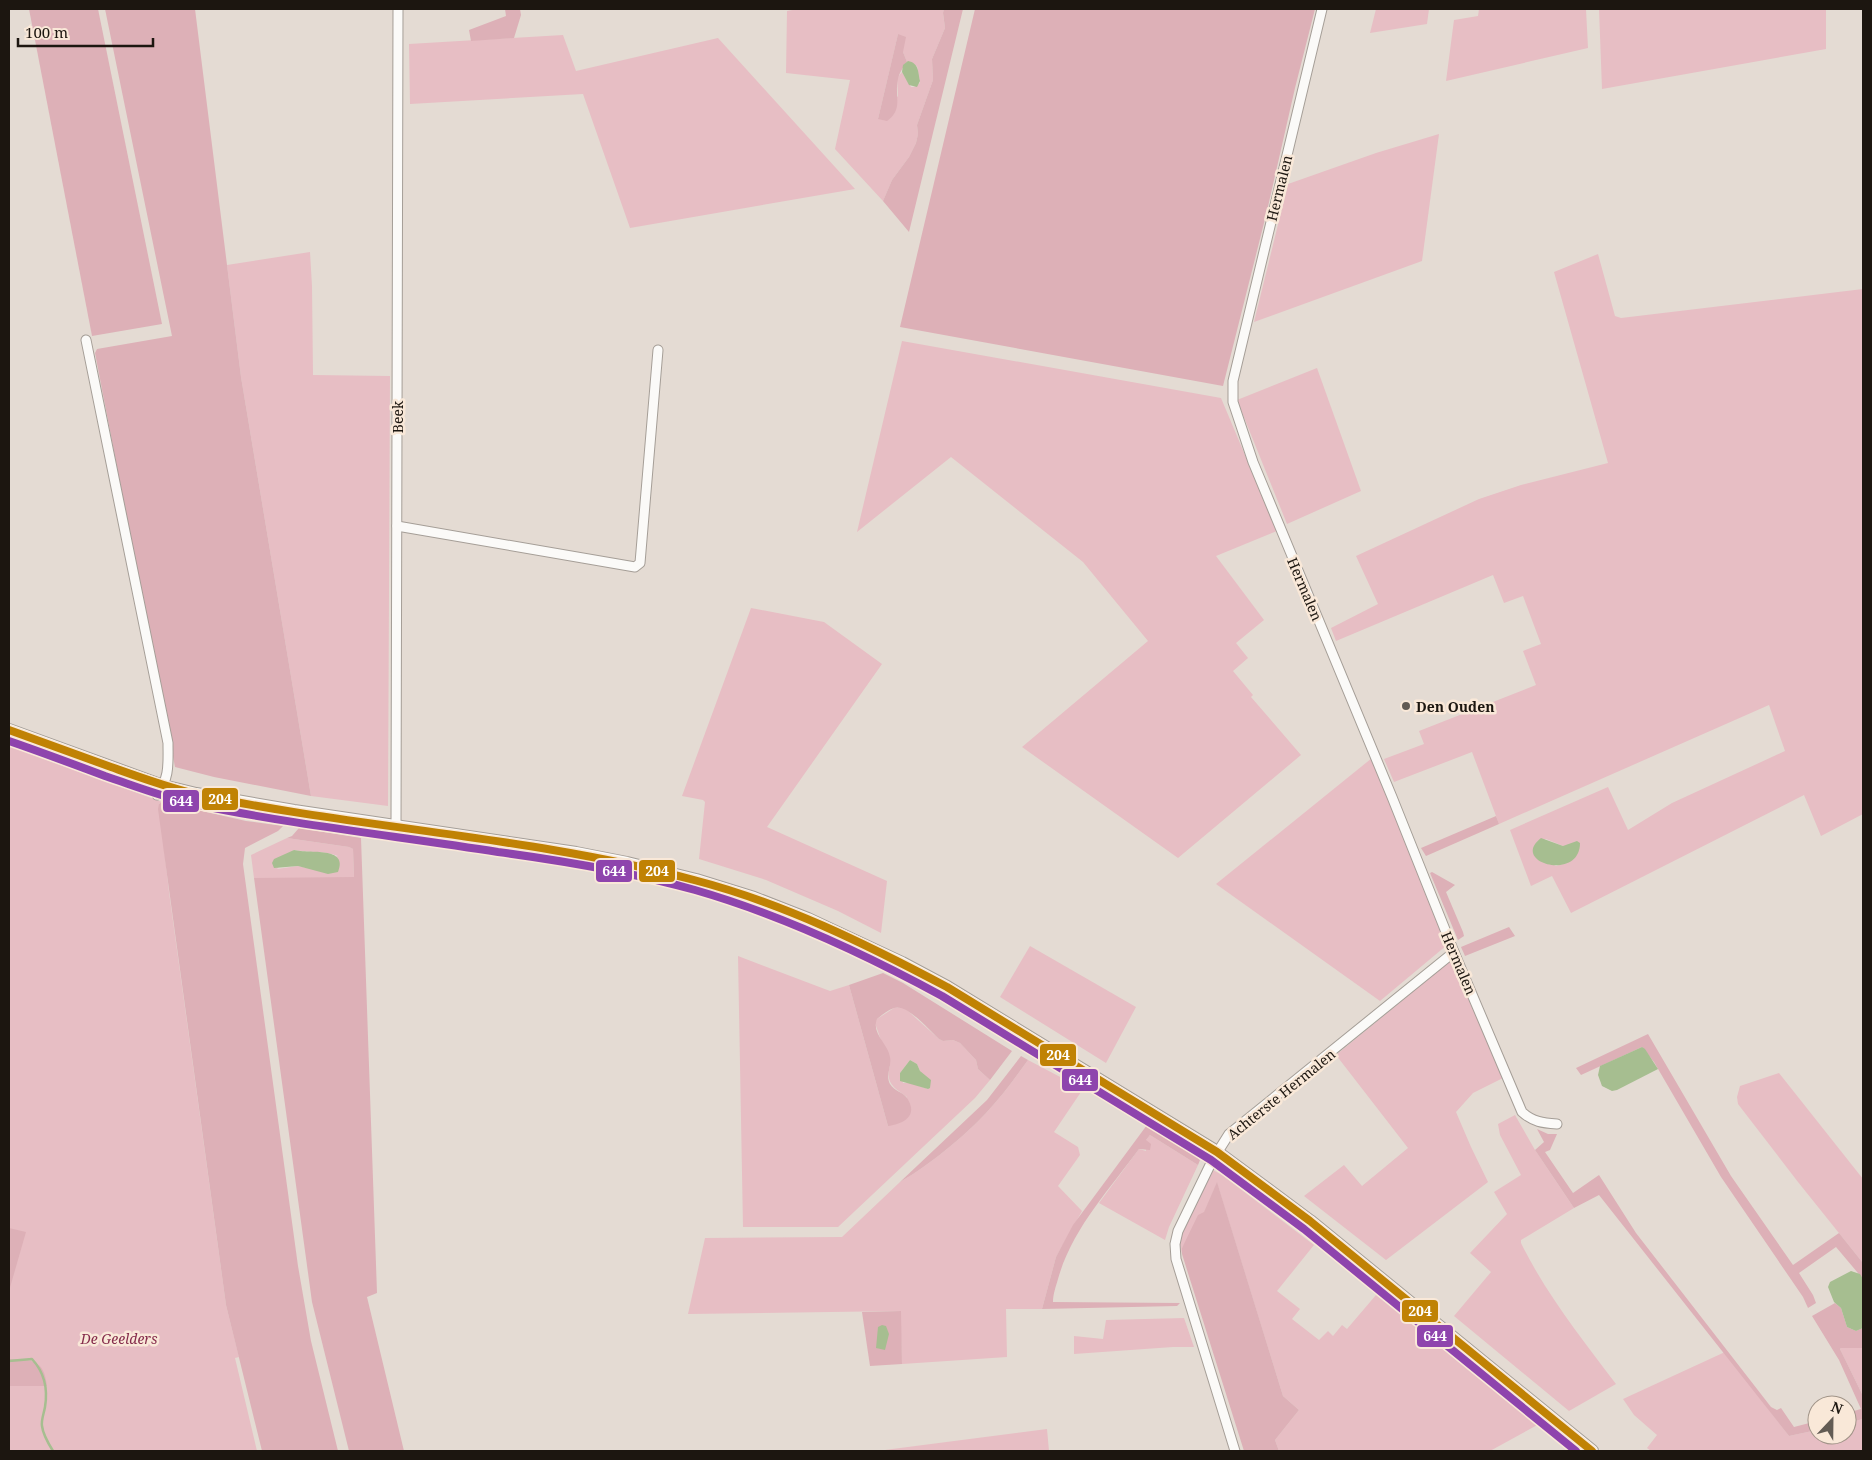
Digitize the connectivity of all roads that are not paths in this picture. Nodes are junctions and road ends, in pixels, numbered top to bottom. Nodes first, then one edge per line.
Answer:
1 (398, 9) edge
2 (1322, 9) edge
3 (86, 340) dead end
4 (658, 350) dead end
5 (397, 526) junction
6 (9, 730) edge
7 (160, 790) junction
8 (396, 826) junction
9 (1454, 952) junction
10 (1557, 1124) dead end
11 (1217, 1152) junction
12 (1234, 1451) edge
13 (1592, 1451) edge

1 - 5 street, Beek
2 - 9 street, Hermalen
3 - 7 street
4 - 5 street
5 - 8 street, Beek
6 - 7 main road
7 - 8 main road
8 - 11 main road
9 - 10 street, Hermalen
9 - 11 street, Achterste Hermalen
11 - 12 street, Achterste Hermalen
11 - 13 main road

